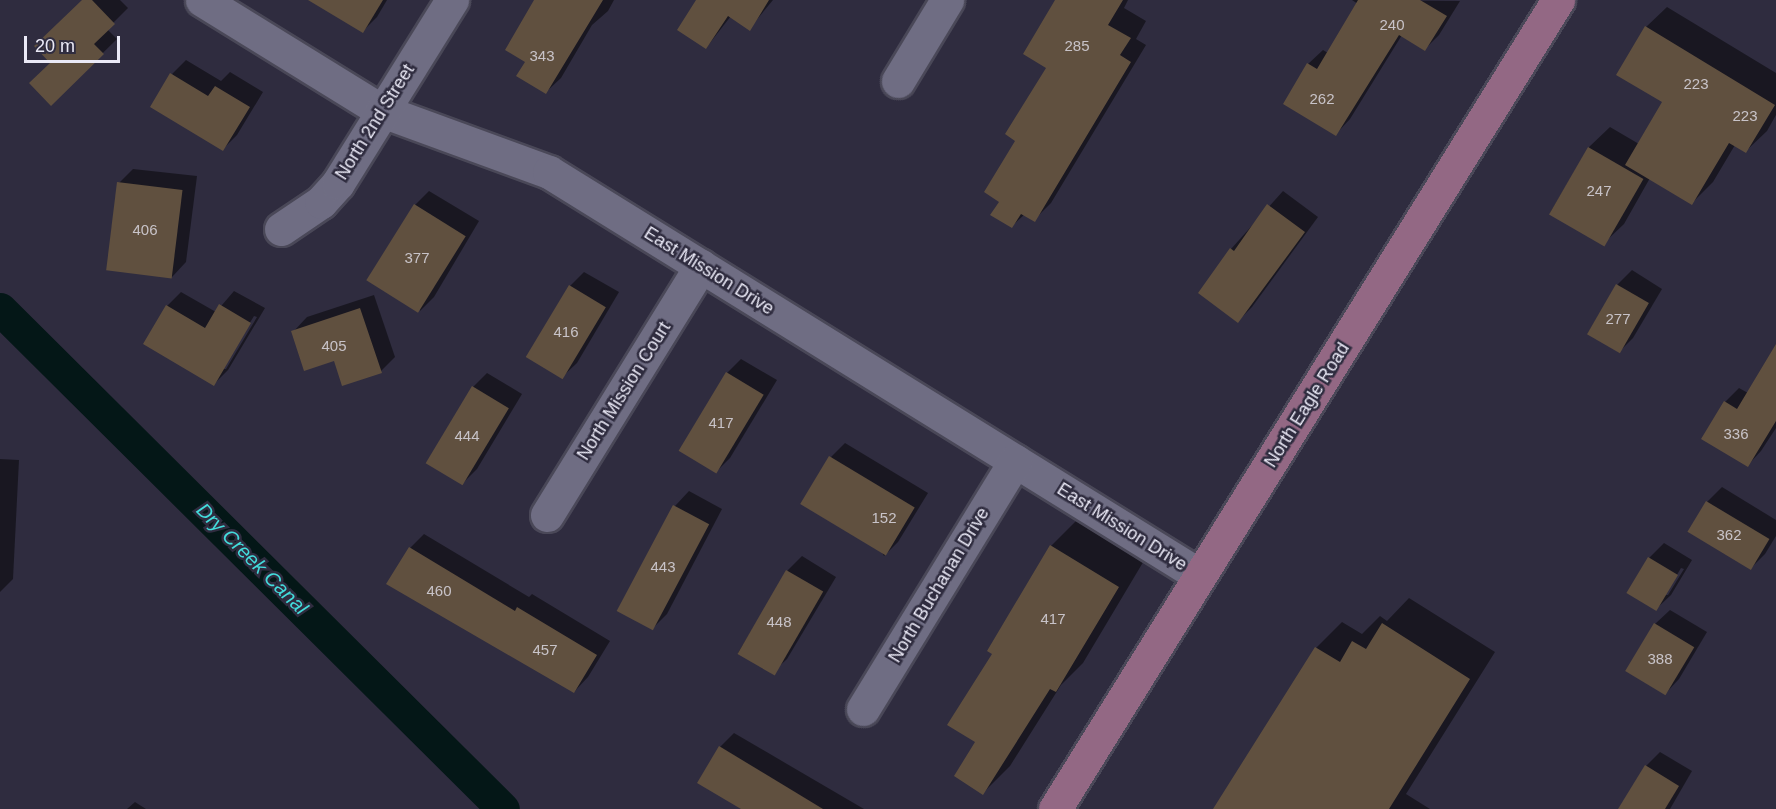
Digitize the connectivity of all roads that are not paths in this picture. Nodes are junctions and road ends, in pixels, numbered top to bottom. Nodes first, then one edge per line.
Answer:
1 (202, 0) edge
2 (452, 0) edge
3 (947, 0) edge
4 (1558, 0) edge
5 (898, 81) dead end
6 (382, 111) junction
7 (281, 229) dead end
8 (701, 266) junction
9 (1015, 461) junction
10 (547, 515) dead end
11 (1199, 575) junction
12 (863, 710) dead end
13 (1055, 809) edge

1 - 6 street, East Mission Drive
2 - 6 street, North 2nd Street
3 - 5 street
4 - 11 main road, North Eagle Road
6 - 7 street, North 2nd Street
6 - 8 street, East Mission Drive
8 - 9 street, East Mission Drive
8 - 10 street, North Mission Court
9 - 11 street, East Mission Drive
9 - 12 street, North Buchanan Drive
11 - 13 main road, North Eagle Road

